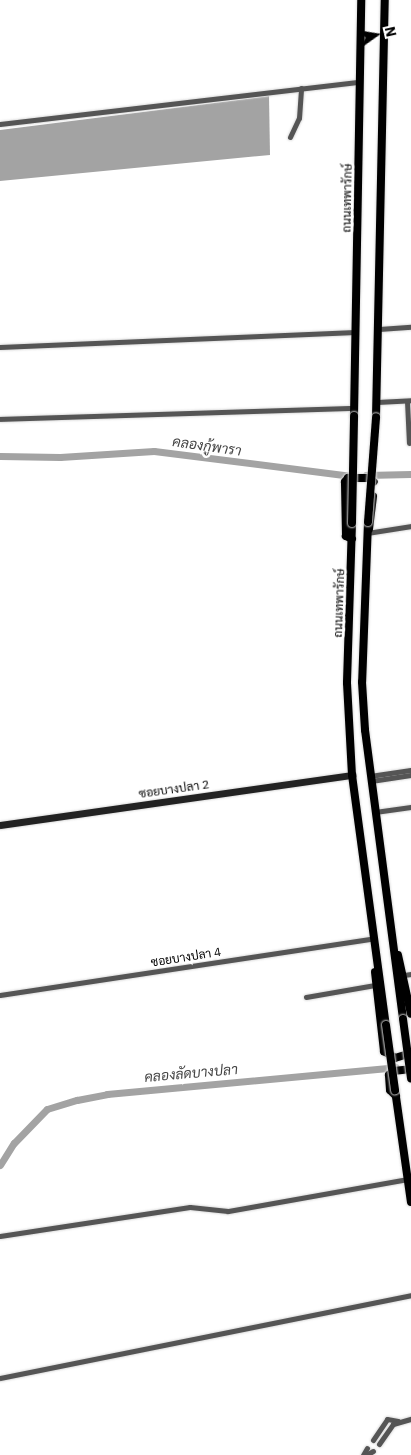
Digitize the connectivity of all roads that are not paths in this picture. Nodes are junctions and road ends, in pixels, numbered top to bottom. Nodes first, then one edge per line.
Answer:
1 (361, 0) edge
2 (385, 0) edge
3 (360, 82) junction
4 (301, 88) junction
5 (0, 124) edge
6 (290, 137) dead end
7 (411, 327) edge
8 (378, 329) junction
9 (356, 332) junction
10 (0, 347) edge
11 (409, 400) edge
12 (377, 402) junction
13 (355, 408) junction
14 (0, 419) edge
15 (409, 443) dead end
16 (411, 526) edge
17 (368, 528) junction
18 (352, 539) junction
19 (411, 770) edge
20 (352, 775) junction
21 (411, 775) edge
22 (370, 779) junction
23 (411, 807) edge
24 (375, 812) junction
25 (0, 825) edge
26 (392, 934) junction
27 (375, 941) junction
28 (408, 974) edge
29 (375, 985) junction
30 (0, 995) edge
31 (306, 997) dead end
32 (411, 1014) edge
33 (411, 1053) edge
34 (411, 1069) edge
35 (411, 1078) edge
36 (395, 1093) junction
37 (408, 1179) junction
38 (411, 1202) edge
39 (0, 1236) edge
40 (411, 1295) edge
41 (0, 1378) edge
42 (411, 1419) edge
43 (398, 1421) junction
44 (377, 1433) junction
45 (384, 1437) junction
46 (372, 1440) dead end
47 (379, 1444) dead end
48 (367, 1448) dead end
49 (373, 1451) dead end
50 (365, 1455) edge

1 - 3 main road, ถนนเทพารักษ์
2 - 8 main road
3 - 4 street
3 - 9 main road, ถนนเทพารักษ์
4 - 5 street
4 - 6 street
7 - 8 street
8 - 12 main road
9 - 10 street
9 - 13 main road, ถนนเทพารักษ์
11 - 12 street
11 - 15 street
12 - 17 main road, bridge
13 - 14 street
13 - 18 main road, ถนนเทพารักษ์, bridge
16 - 17 street
17 - 18 main road
17 - 22 main road
18 - 20 main road, ถนนเทพารักษ์
19 - 22 street
20 - 25 street, ซอยบางปลา 2
20 - 27 main road, ถนนเทพารักษ์
21 - 22 street
22 - 24 main road
23 - 24 street
24 - 26 main road
26 - 28 main road
26 - 35 main road, bridge
27 - 29 main road
27 - 30 street, ซอยบางปลา 4
27 - 36 main road, ถนนเทพารักษ์, bridge
28 - 32 main road
29 - 31 street
29 - 33 main road
34 - 36 main road
36 - 37 main road, ถนนเทพารักษ์
37 - 38 main road, ถนนเทพารักษ์
37 - 39 street
40 - 41 street
42 - 43 street
43 - 44 street
43 - 45 street
44 - 45 street
44 - 46 street
45 - 47 street
48 - 50 street
49 - 50 street

